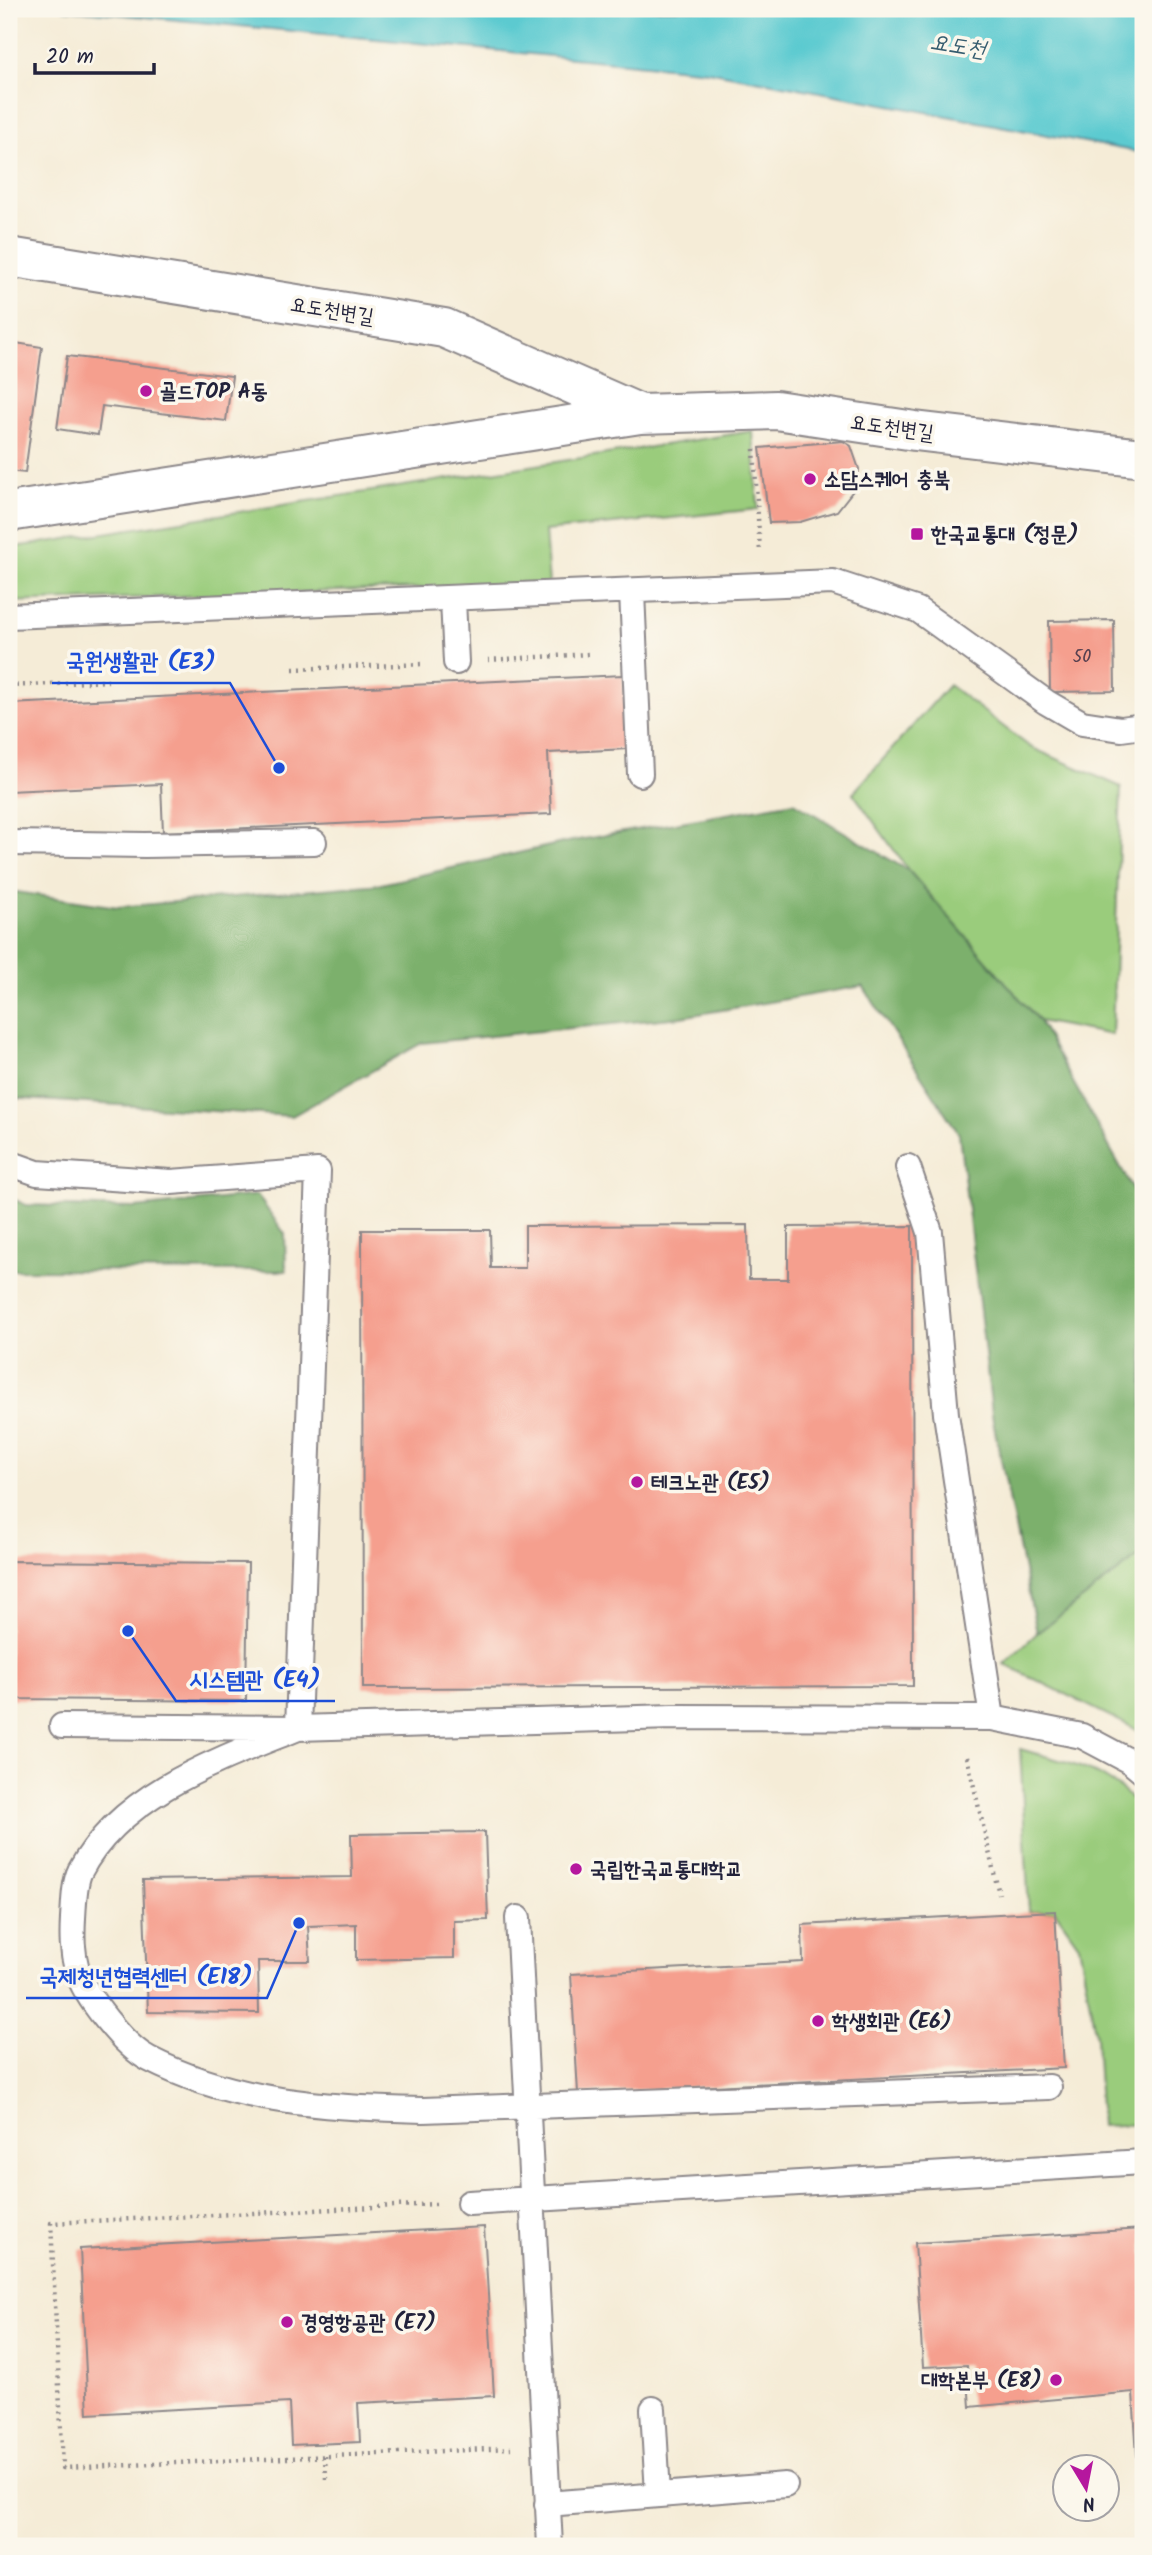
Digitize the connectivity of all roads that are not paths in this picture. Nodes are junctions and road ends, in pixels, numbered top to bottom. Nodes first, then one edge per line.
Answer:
1 (9, 257) edge
2 (640, 414) junction
3 (1143, 458) edge
4 (9, 512) edge
5 (632, 592) junction
6 (453, 600) junction
7 (9, 616) edge
8 (456, 662) road end
9 (1143, 726) edge
10 (640, 774) dead end
11 (314, 842) dead end
12 (9, 843) edge
13 (9, 1163) edge
14 (908, 1167) dead end
15 (992, 1718) junction
16 (62, 1726) dead end
17 (298, 1728) junction
18 (1143, 1772) edge
19 (518, 1917) dead end
20 (1049, 2087) dead end
21 (526, 2106) junction
22 (1143, 2162) edge
23 (532, 2199) junction
24 (469, 2203) road end
25 (653, 2409) dead end
26 (785, 2485) dead end
27 (658, 2494) junction
28 (547, 2504) junction
29 (550, 2546) edge

1 - 2 street, 요도천변길
2 - 3 street, 요도천변길
2 - 4 street, 요도천변길
5 - 6 lane
5 - 9 lane
5 - 10 lane
6 - 7 lane
6 - 8 lane
11 - 12 lane
13 - 17 lane
14 - 15 lane
15 - 17 lane
15 - 18 lane
16 - 17 lane
17 - 21 lane
19 - 21 lane
20 - 21 lane
21 - 23 lane
22 - 23 lane
23 - 24 lane
23 - 28 lane
25 - 27 lane
26 - 27 lane
27 - 28 lane
28 - 29 lane

